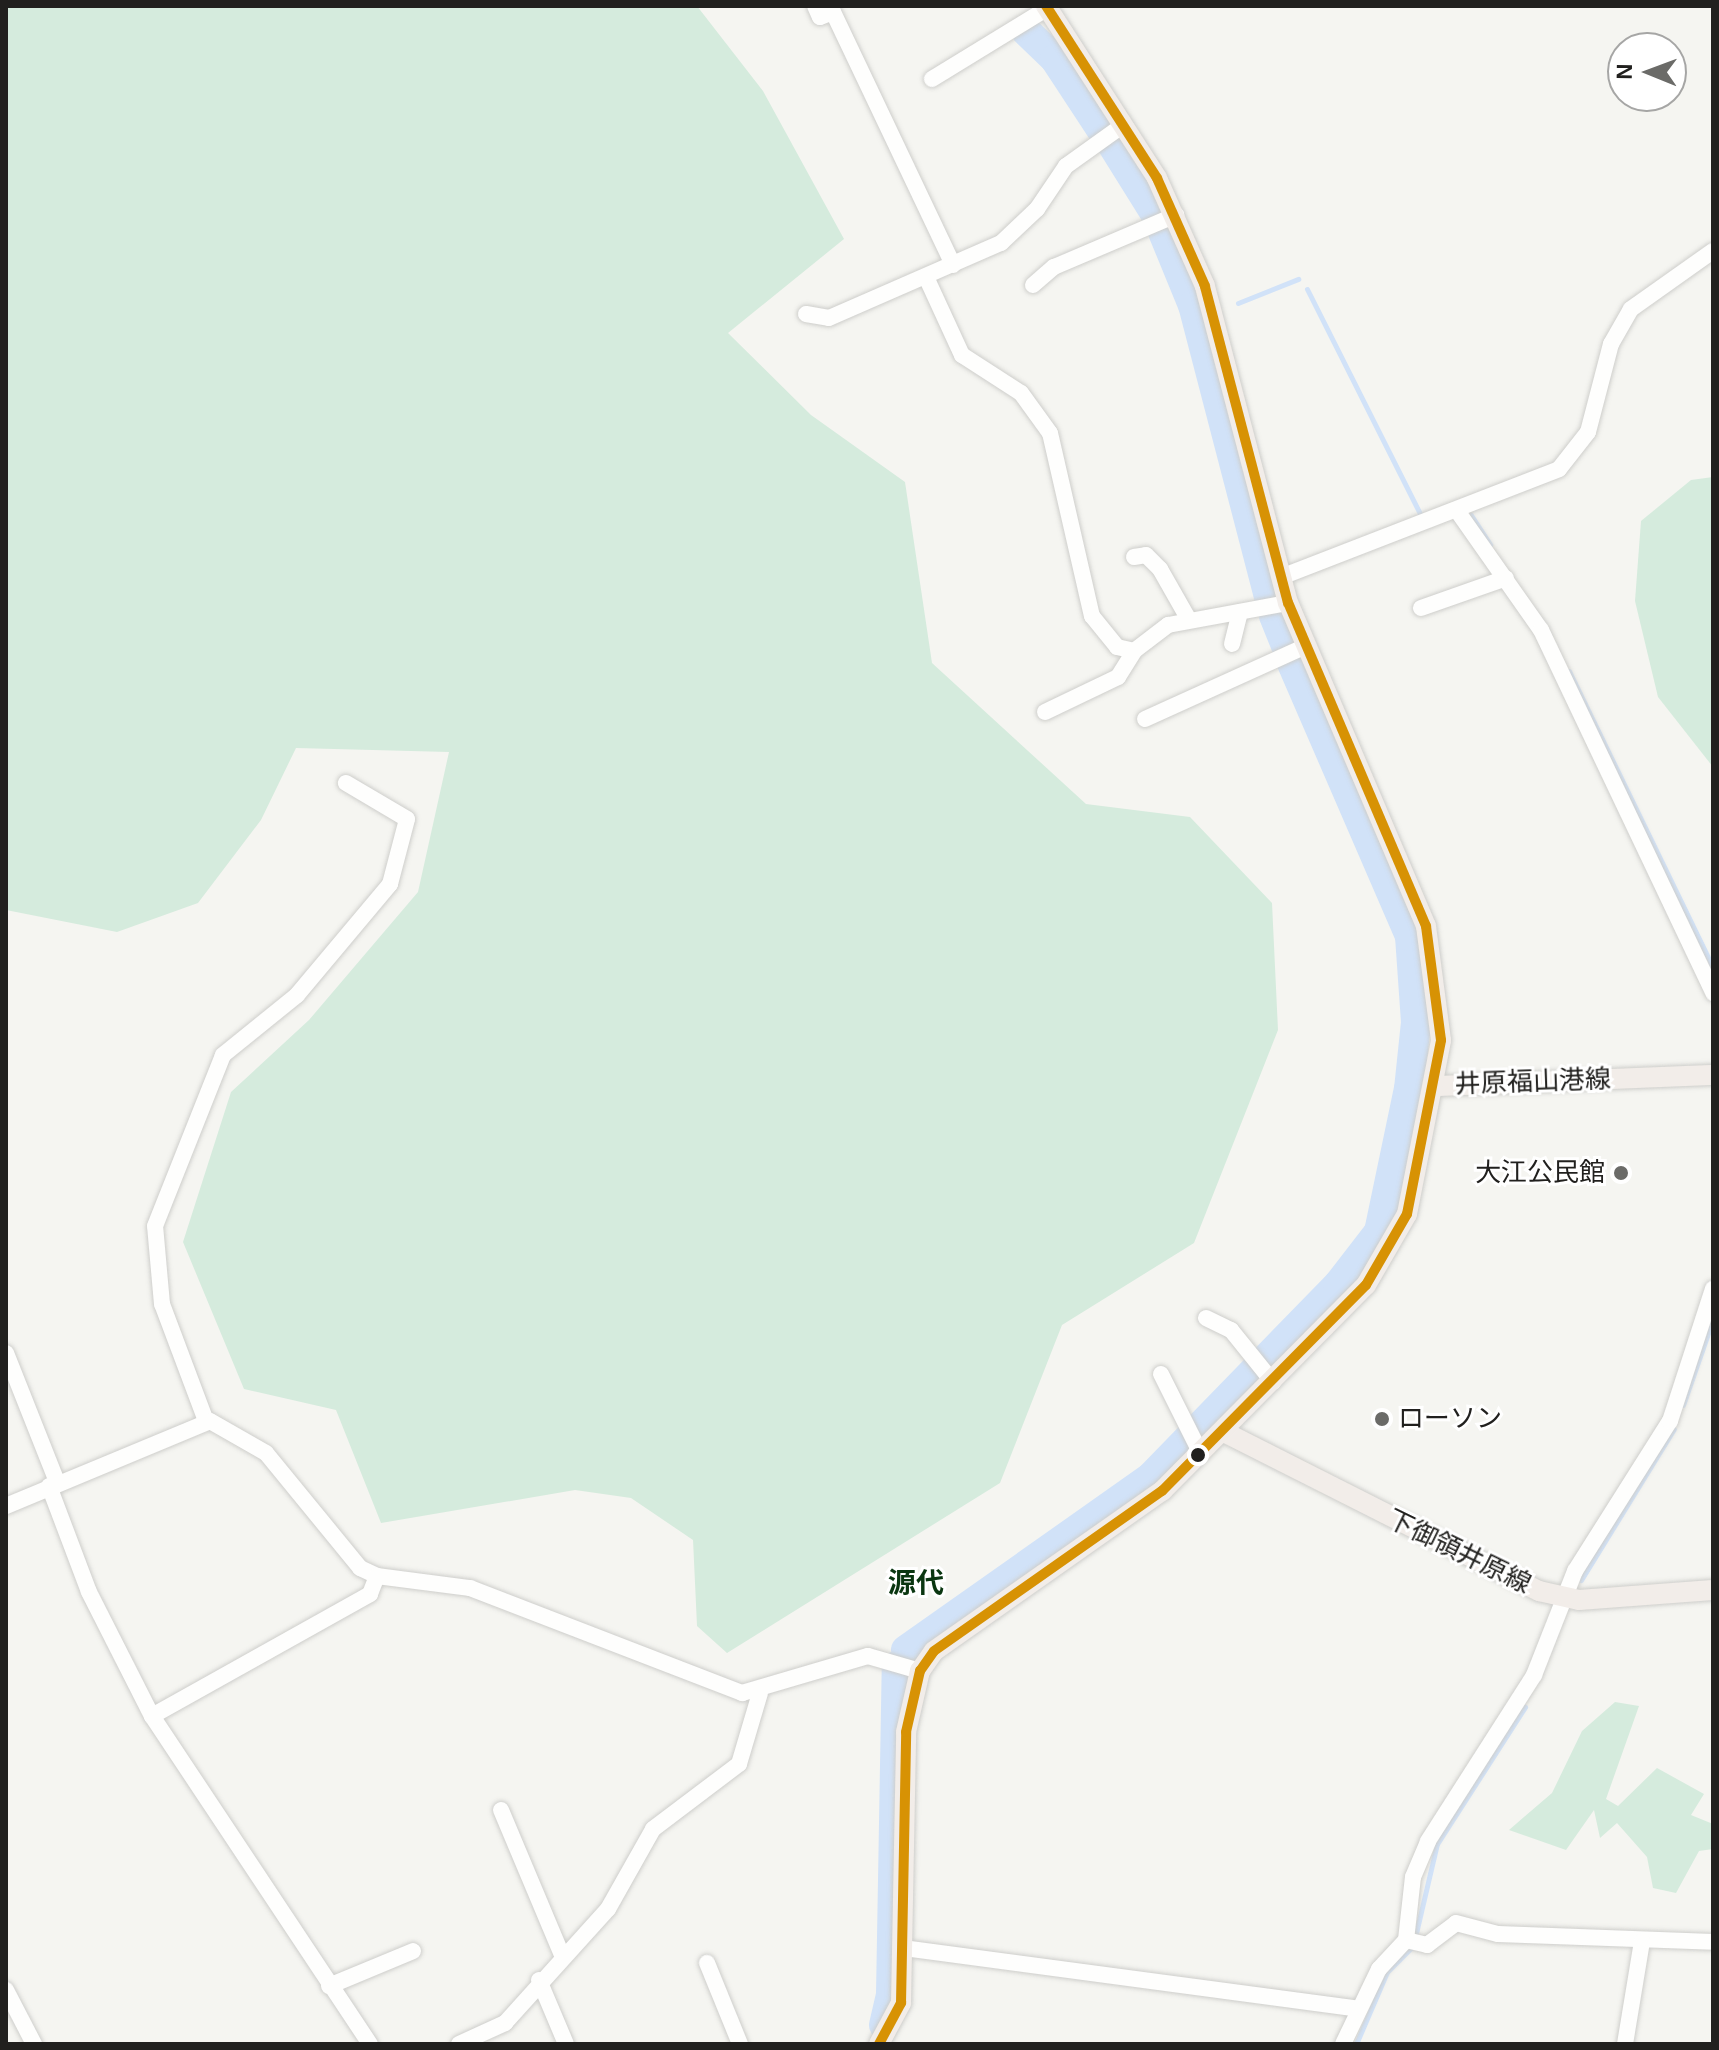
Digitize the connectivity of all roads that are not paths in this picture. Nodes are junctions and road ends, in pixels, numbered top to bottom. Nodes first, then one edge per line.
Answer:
1 (815, 6) edge
2 (1047, 7) edge
3 (932, 79) dead end
4 (1123, 125) junction
5 (1165, 220) junction
6 (1713, 251) edge
7 (953, 265) junction
8 (927, 279) junction
9 (1033, 285) dead end
10 (806, 314) dead end
11 (1458, 512) junction
12 (1134, 557) dead end
13 (1281, 577) junction
14 (1506, 578) junction
15 (1288, 603) junction
16 (1421, 608) dead end
17 (1240, 612) junction
18 (1189, 620) junction
19 (1232, 644) dead end
20 (1304, 647) junction
21 (1134, 651) junction
22 (1045, 712) dead end
23 (1145, 719) dead end
24 (346, 783) dead end
25 (1713, 993) edge
26 (1713, 1075) edge
27 (1436, 1086) junction
28 (1713, 1289) edge
29 (1206, 1318) dead end
30 (6, 1353) edge
31 (1262, 1370) junction
32 (1161, 1374) dead end
33 (206, 1421) junction
34 (1224, 1432) junction
35 (1194, 1441) junction
36 (53, 1484) junction
37 (6, 1506) edge
38 (377, 1576) junction
39 (1713, 1590) edge
40 (1562, 1597) junction
41 (920, 1671) junction
42 (760, 1693) junction
43 (152, 1716) junction
44 (501, 1810) dead end
45 (1642, 1941) junction
46 (1411, 1942) junction
47 (1713, 1942) edge
48 (903, 1948) junction
49 (413, 1951) dead end
50 (562, 1955) junction
51 (707, 1963) dead end
52 (539, 1980) junction
53 (329, 1986) junction
54 (6, 1990) edge
55 (1358, 2009) junction
56 (888, 2039) edge
57 (34, 2044) edge
58 (370, 2044) edge
59 (459, 2044) edge
60 (566, 2044) edge
61 (740, 2044) edge
62 (1343, 2044) edge
63 (1625, 2044) edge

1 - 7 street
2 - 3 street
2 - 4 main road
4 - 5 main road
4 - 7 street
5 - 9 street
5 - 13 main road
6 - 11 street
7 - 8 street
8 - 10 street
8 - 21 street
11 - 13 street
11 - 14 street
12 - 18 street
13 - 15 main road
14 - 16 street
14 - 25 street
15 - 17 street
15 - 20 main road
17 - 18 street
17 - 19 street
18 - 21 street
20 - 23 street
20 - 27 main road
21 - 22 street
24 - 33 street
26 - 27 main road, 井原福山港線
27 - 31 main road, 井原福山港線
28 - 40 street
29 - 31 street
30 - 36 street
31 - 34 main road, 井原福山港線
32 - 35 street
33 - 36 street
33 - 38 street
34 - 35 main road, 井原福山港線
34 - 40 main road, 下御領井原線
35 - 41 main road, 井原福山港線
36 - 37 street
36 - 43 street
38 - 42 street
38 - 43 street
39 - 40 main road, 下御領井原線
40 - 46 street
41 - 42 street
41 - 48 main road, 井原福山港線
42 - 50 street
43 - 53 street
44 - 50 street
45 - 46 street
45 - 47 street
45 - 63 street
46 - 55 street
48 - 55 street
48 - 56 main road, 井原福山港線
49 - 53 street
50 - 52 street
51 - 61 street
52 - 59 street
52 - 60 street
53 - 58 street
54 - 57 street
55 - 62 street

